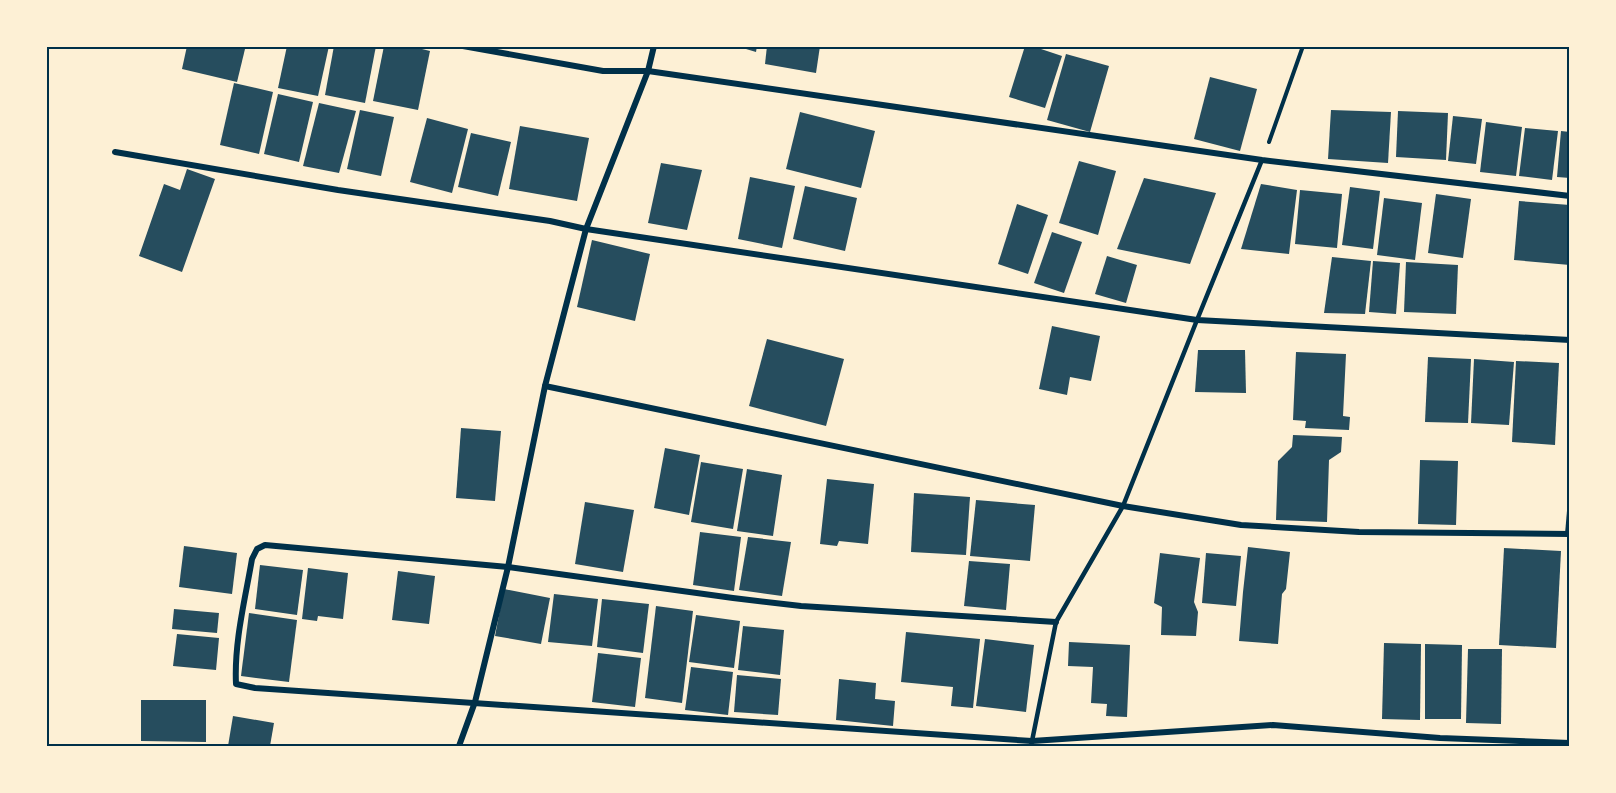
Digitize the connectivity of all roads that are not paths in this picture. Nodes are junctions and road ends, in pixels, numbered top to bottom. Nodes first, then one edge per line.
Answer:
1 (463, 46) edge
2 (654, 46) edge
3 (648, 71) junction
4 (115, 152) dead end
5 (1262, 160) junction
6 (1569, 196) edge
7 (586, 229) junction
8 (1197, 320) junction
9 (1569, 339) edge
10 (545, 386) junction
11 (1123, 506) junction
12 (1569, 511) edge
13 (1569, 534) edge
14 (508, 567) junction
15 (1056, 622) junction
16 (475, 702) junction
17 (1569, 743) edge
18 (1032, 744) edge
19 (459, 747) edge

1 - 3 street
2 - 3 street
3 - 5 street
3 - 7 street
4 - 7 street
5 - 6 street
5 - 8 lane
7 - 8 street
7 - 10 street
8 - 9 street
8 - 11 lane
10 - 11 street
10 - 14 street
11 - 13 street
11 - 15 lane
12 - 13 street
14 - 15 street
14 - 16 street
14 - 16 street
15 - 18 lane
16 - 18 street
16 - 19 street
17 - 18 street

